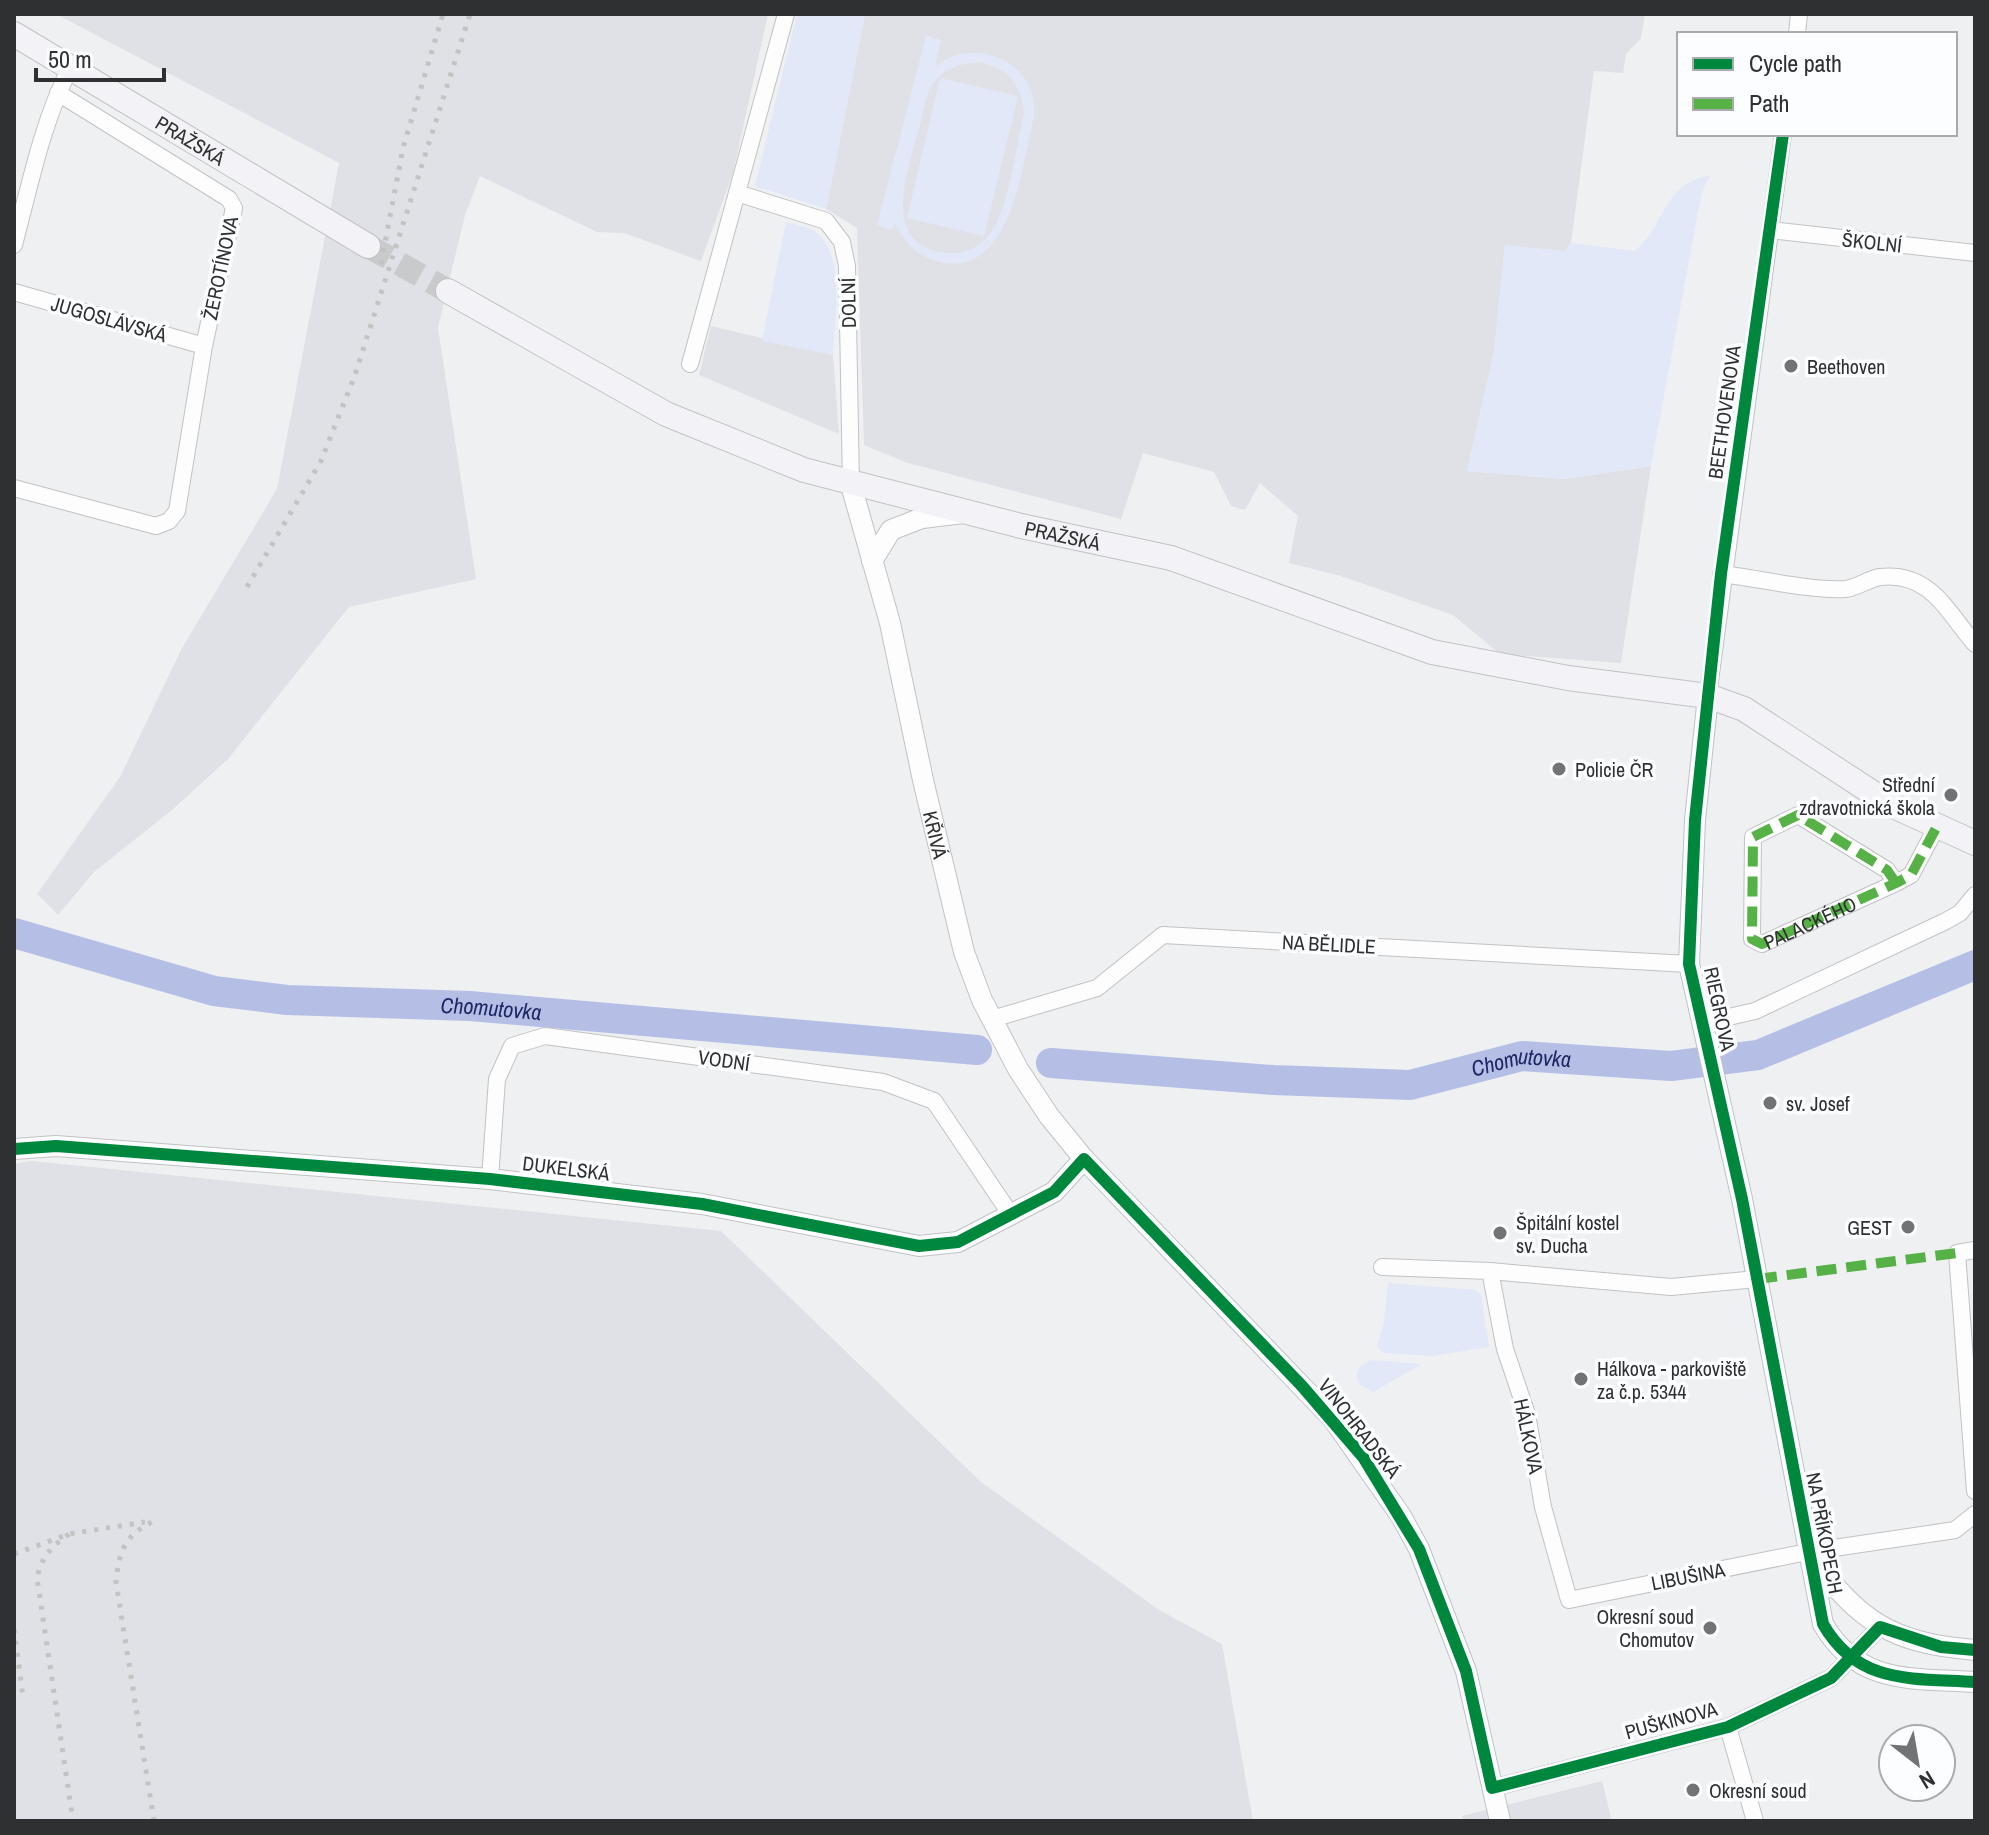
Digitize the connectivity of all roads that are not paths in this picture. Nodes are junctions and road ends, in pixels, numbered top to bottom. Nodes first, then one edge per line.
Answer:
1 (786, 14) edge
2 (14, 34) edge
3 (70, 68) junction
4 (58, 93) junction
5 (1783, 136) edge
6 (737, 193) junction
7 (1770, 230) junction
8 (14, 245) edge
9 (368, 246) tunnel mouth
10 (1975, 253) edge
11 (448, 291) tunnel mouth
12 (14, 292) edge
13 (204, 346) junction
14 (690, 364) dead end
15 (851, 485) junction
16 (14, 488) edge
17 (965, 513) junction
18 (872, 561) junction
19 (1721, 574) junction
20 (1975, 644) edge
21 (1708, 696) junction
22 (1936, 828) junction
23 (1975, 843) edge
24 (1896, 883) junction
25 (1975, 895) edge
26 (1689, 964) junction
27 (992, 1019) junction
28 (1702, 1023) junction
29 (14, 1149) edge
30 (1084, 1159) junction
31 (490, 1179) junction
32 (1011, 1215) junction
33 (1975, 1250) edge
34 (1382, 1267) dead end
35 (1490, 1271) junction
36 (1757, 1279) junction
37 (1975, 1491) edge
38 (1975, 1514) edge
39 (1807, 1552) junction
40 (1569, 1600) joint
41 (1880, 1627) junction
42 (1975, 1650) edge
43 (1851, 1660) junction
44 (1975, 1682) edge
45 (1728, 1727) junction
46 (1492, 1788) junction
47 (1500, 1821) edge
48 (1755, 1821) edge

1 - 6 street
2 - 3 main road, PRAŽSKÁ
3 - 4 street
3 - 9 main road, PRAŽSKÁ
4 - 8 street
4 - 13 street, ŽEROTÍNOVA
5 - 7 street, BEETHOVENOVA
6 - 14 street
6 - 15 street, DOLNÍ
7 - 10 street, ŠKOLNÍ
7 - 19 street, BEETHOVENOVA
11 - 15 main road, PRAŽSKÁ
12 - 13 street, JUGOSLÁVSKÁ
13 - 16 street, ŽEROTÍNOVA
15 - 17 main road, PRAŽSKÁ
15 - 18 street, KŘIVÁ
17 - 18 street
17 - 21 main road, PRAŽSKÁ
18 - 27 street, KŘIVÁ
19 - 20 street
19 - 21 street, BEETHOVENOVA
21 - 22 main road
21 - 26 street, RIEGROVA
22 - 23 main road
22 - 24 street, PALACKÉHO
24 - 24 street, PALACKÉHO
25 - 28 street
26 - 27 street, NA BĚLIDLE
26 - 28 street, RIEGROVA
27 - 30 street, KŘIVÁ
28 - 36 street, RIEGROVA
29 - 31 street, DUKELSKÁ
30 - 32 street, DUKELSKÁ
30 - 46 street, VINOHRADSKÁ
31 - 32 street, DUKELSKÁ
31 - 32 street, VODNÍ
33 - 37 street
34 - 35 street
35 - 36 street
35 - 40 street, HÁLKOVA
36 - 39 street, NA PŘÍKOPECH
38 - 39 street, LIBUŠINA
39 - 40 street, LIBUŠINA
39 - 41 street, NA PŘÍKOPECH
39 - 43 street, NA PŘÍKOPECH
41 - 42 street, NA PŘÍKOPECH
41 - 43 street, PUŠKINOVA
43 - 44 street
43 - 45 street, PUŠKINOVA
45 - 46 street, PUŠKINOVA
45 - 48 street
46 - 47 street, VINOHRADSKÁ

